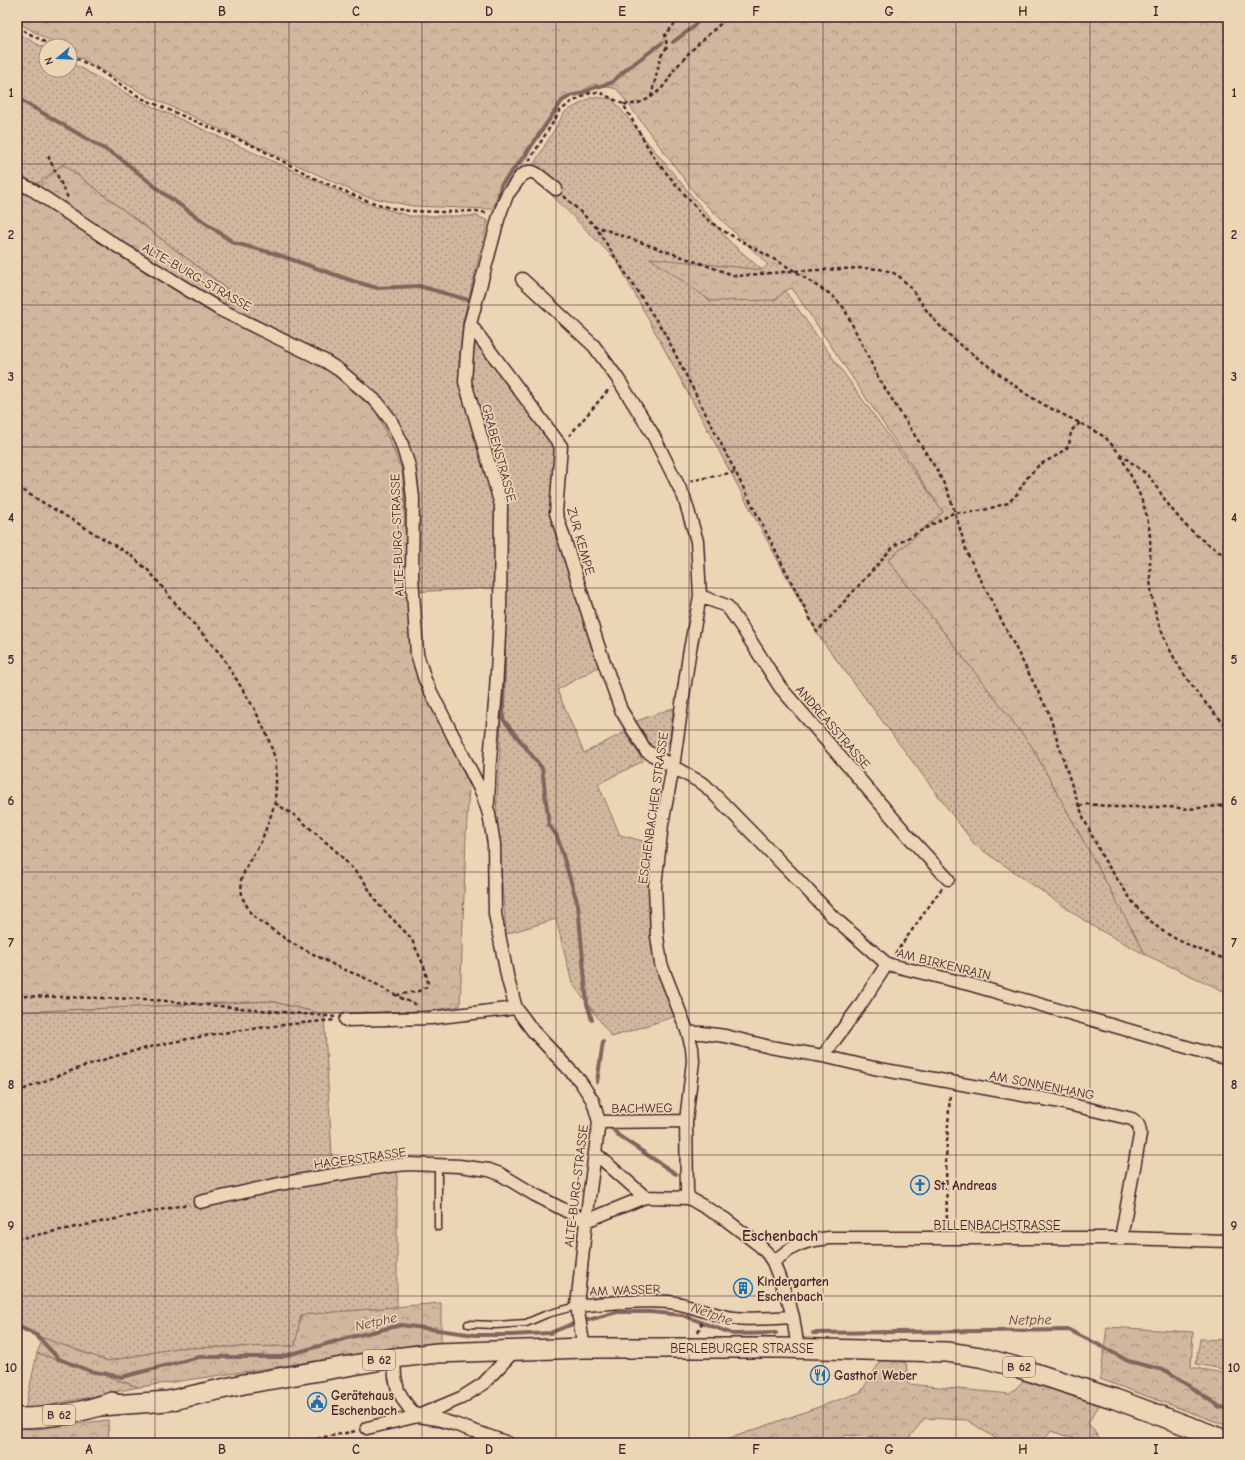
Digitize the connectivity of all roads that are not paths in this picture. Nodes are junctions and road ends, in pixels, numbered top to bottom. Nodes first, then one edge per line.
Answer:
1 (17, 182) edge
2 (556, 189) road end
3 (522, 279) dead end
4 (470, 324) junction
5 (700, 596) junction
6 (673, 767) junction
7 (489, 814) junction
8 (948, 879) road end
9 (887, 964) junction
10 (516, 1008) junction
11 (346, 1020) road end
12 (688, 1033) junction
13 (823, 1056) junction
14 (1228, 1059) edge
15 (686, 1121) junction
16 (599, 1122) junction
17 (595, 1153) junction
18 (438, 1165) junction
19 (645, 1197) junction
20 (689, 1198) junction
21 (200, 1202) road end
22 (586, 1221) junction
23 (438, 1227) dead end
24 (1121, 1238) junction
25 (1228, 1240) edge
26 (773, 1262) junction
27 (578, 1311) junction
28 (793, 1317) junction
29 (468, 1324) dead end
30 (583, 1341) junction
31 (798, 1348) junction
32 (514, 1351) junction
33 (394, 1358) junction
34 (418, 1416) junction
35 (17, 1418) edge
36 (367, 1428) road end
37 (1228, 1442) edge
38 (508, 1443) edge

1 - 7 street, ALTE-BURG-STRASSE
2 - 4 street, GRABENSTRASSE
3 - 5 street, ESCHENBACHER STRASSE
4 - 6 street, ZUR KEMPE
4 - 7 street, GRABENSTRASSE
5 - 6 street, ESCHENBACHER STRASSE
5 - 8 street, ANDREASSTRASSE
6 - 9 street, AM BIRKENRAIN
6 - 12 street, ESCHENBACHER STRASSE
7 - 10 street, ALTE-BURG-STRASSE
9 - 13 street
9 - 14 street, AM BIRKENRAIN
10 - 11 street
10 - 16 street, ALTE-BURG-STRASSE
12 - 13 street, AM SONNENHANG
12 - 15 street, ESCHENBACHER STRASSE
13 - 24 street, AM SONNENHANG
15 - 16 street, BACHWEG
15 - 20 street, ESCHENBACHER STRASSE
16 - 17 street, ALTE-BURG-STRASSE
17 - 19 street
17 - 22 street, ALTE-BURG-STRASSE
18 - 21 street, HAGERSTRASSE
18 - 22 street, HAGERSTRASSE
18 - 23 lane
19 - 20 street
19 - 22 street
20 - 26 street
22 - 27 street, ALTE-BURG-STRASSE
24 - 25 street, BILLENBACHSTRASSE
24 - 26 street, BILLENBACHSTRASSE
26 - 28 street
27 - 28 street, AM WASSER
27 - 29 lane
27 - 30 street, ALTE-BURG-STRASSE
28 - 31 street
30 - 31 main road, BERLEBURGER STRASSE / B 62
30 - 32 main road, BERLEBURGER STRASSE / B 62
31 - 37 main road, BERLEBURGER STRASSE / B 62
32 - 33 main road, BERLEBURGER STRASSE / B 62
32 - 34 street
33 - 34 street
33 - 35 main road, BERLEBURGER STRASSE / B 62
34 - 36 street
34 - 38 street

